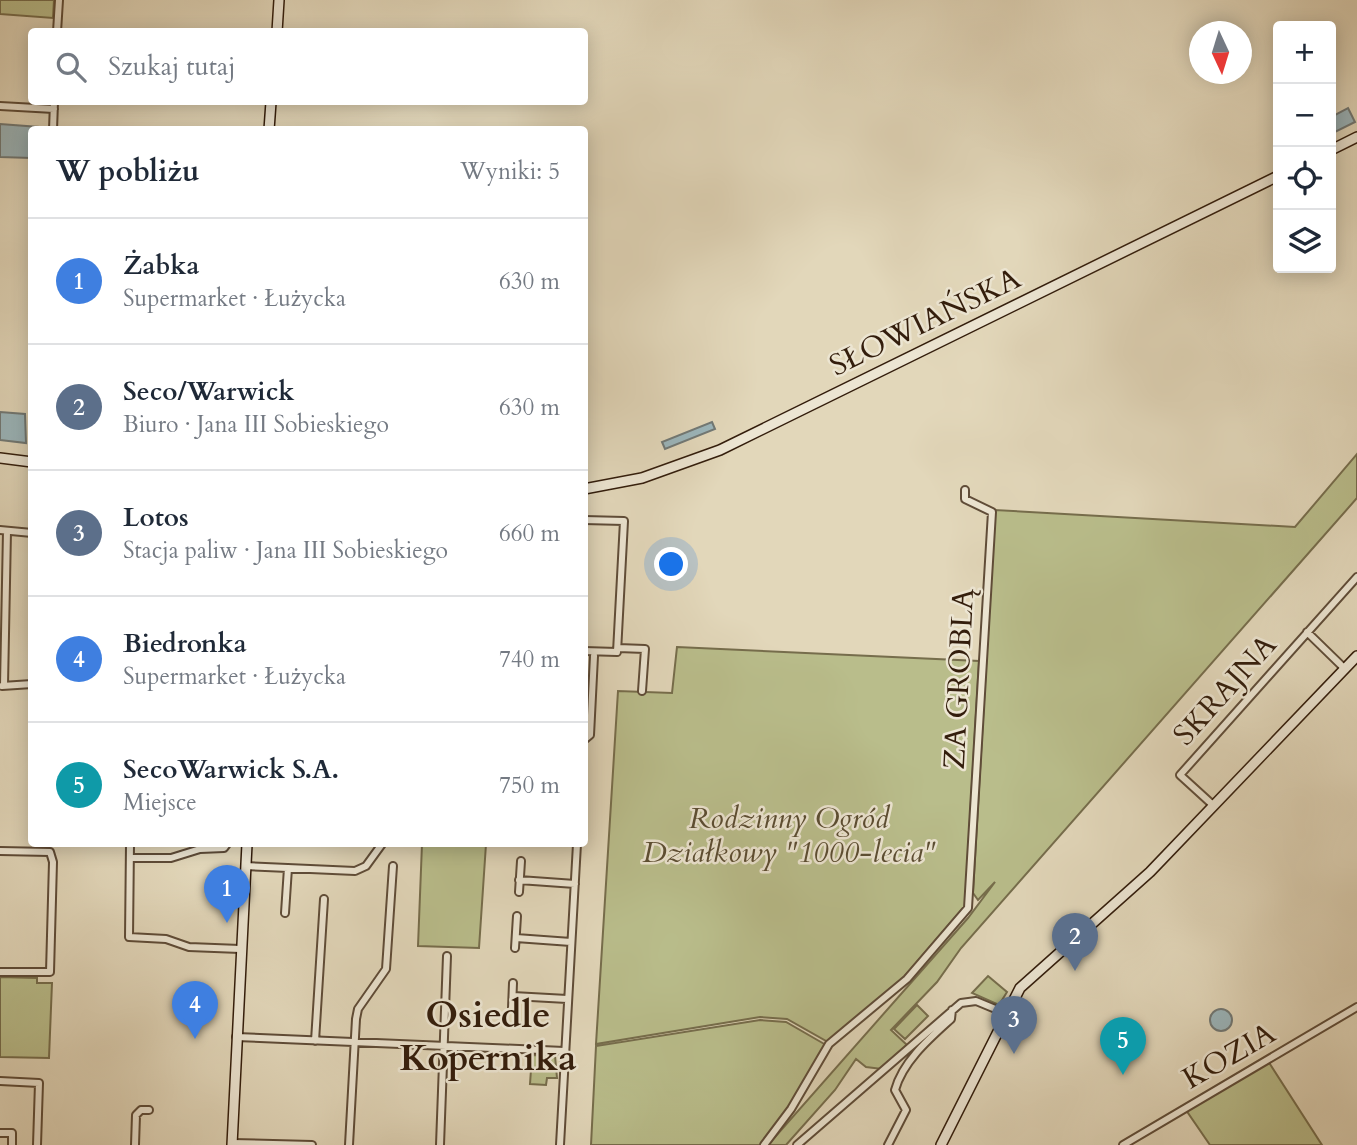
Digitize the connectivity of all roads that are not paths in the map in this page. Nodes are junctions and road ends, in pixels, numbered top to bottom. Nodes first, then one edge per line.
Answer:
1 (59, 0) edge
2 (279, 0) edge
3 (57, 28) edge
4 (277, 28) edge
5 (54, 105) edge
6 (271, 105) edge
7 (0, 106) edge
8 (52, 126) edge
9 (269, 126) edge
10 (1357, 137) edge
11 (1336, 148) edge
12 (1273, 178) edge
13 (0, 458) edge
14 (28, 462) edge
15 (588, 488) edge
16 (965, 490) dead end
17 (588, 520) edge
18 (4, 531) edge
19 (28, 533) edge
20 (1357, 577) edge
21 (1307, 632) junction
22 (618, 648) junction
23 (588, 651) edge
24 (594, 656) dead end
25 (1357, 656) edge
26 (1345, 669) junction
27 (28, 684) edge
28 (2, 686) edge
29 (642, 691) dead end
30 (588, 737) edge
31 (1214, 806) junction
32 (130, 847) edge
33 (225, 847) edge
34 (247, 847) edge
35 (380, 847) edge
36 (577, 847) edge
37 (0, 851) edge
38 (130, 858) junction
39 (521, 861) dead end
40 (246, 866) junction
41 (393, 866) dead end
42 (288, 868) junction
43 (519, 880) junction
44 (575, 884) junction
45 (519, 892) dead end
46 (324, 899) dead end
47 (285, 912) dead end
48 (517, 916) dead end
49 (516, 938) junction
50 (571, 942) junction
51 (516, 948) dead end
52 (240, 949) junction
53 (447, 956) dead end
54 (0, 972) edge
55 (513, 983) dead end
56 (513, 996) junction
57 (567, 999) junction
58 (1357, 1007) edge
59 (512, 1008) dead end
60 (952, 1010) junction
61 (1005, 1013) junction
62 (236, 1037) junction
63 (315, 1041) junction
64 (355, 1043) junction
65 (444, 1047) junction
66 (564, 1051) junction
67 (0, 1081) edge
68 (149, 1110) dead end
69 (0, 1133) edge
70 (232, 1144) edge
71 (12, 1145) edge
72 (37, 1145) edge
73 (135, 1145) edge
74 (313, 1145) edge
75 (349, 1145) edge
76 (440, 1145) edge
77 (560, 1145) edge
78 (764, 1145) edge
79 (796, 1145) edge
80 (888, 1145) edge
81 (941, 1145) edge
82 (1124, 1145) edge

1 - 3 street
2 - 4 street
5 - 7 street
5 - 8 street
6 - 9 street
10 - 11 street
12 - 15 street, SŁOWIAŃSKA
13 - 14 street
16 - 78 street, ZA GROBLĄ
17 - 22 street
18 - 19 street
18 - 28 street
20 - 21 street, SKRAJNA
21 - 26 street, SKRAJNA
21 - 31 street, SKRAJNA
22 - 23 street
22 - 29 street
24 - 30 street
25 - 26 street
26 - 31 street
27 - 28 street
31 - 61 street
32 - 38 street
33 - 38 street
34 - 40 street
35 - 42 street
36 - 44 street
37 - 54 street
38 - 52 street
39 - 43 street
40 - 42 street
40 - 52 street
41 - 64 street
42 - 47 street
43 - 44 street
43 - 45 street
44 - 50 street
46 - 63 street
48 - 49 street
49 - 50 street
49 - 51 street
50 - 57 street
52 - 62 street
53 - 65 street
55 - 56 street
56 - 57 street
56 - 59 street
57 - 66 street
58 - 82 street, KOZIA
60 - 61 street
60 - 79 street
60 - 80 street
61 - 81 street
62 - 63 street
62 - 70 street
63 - 64 street
64 - 65 street
64 - 75 street
65 - 66 street
65 - 76 street
66 - 77 street
67 - 72 street
68 - 73 street
69 - 71 street
70 - 74 street

